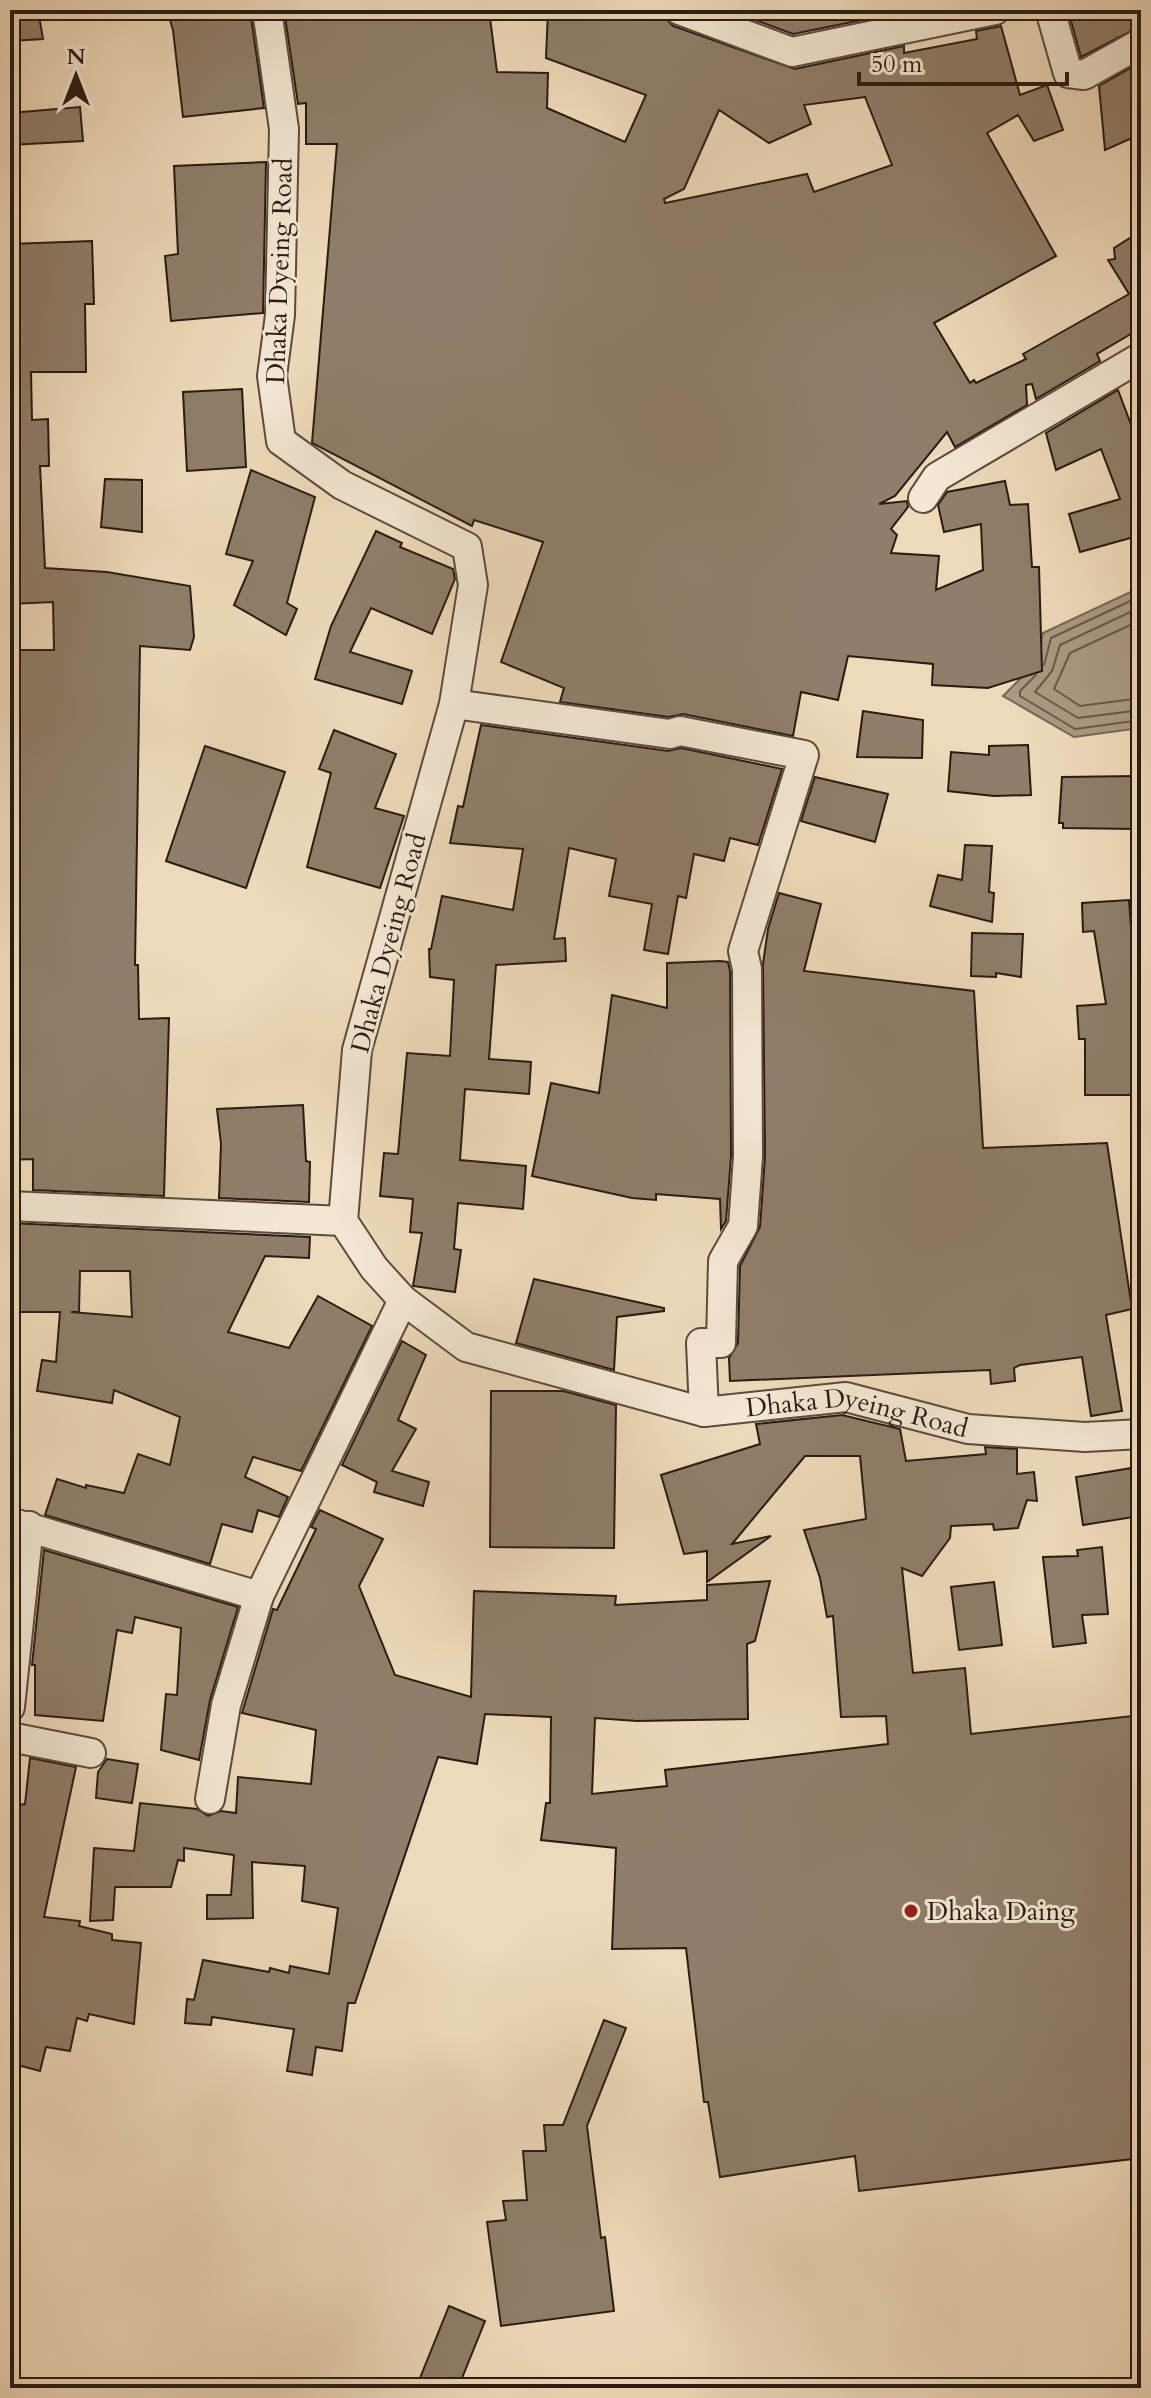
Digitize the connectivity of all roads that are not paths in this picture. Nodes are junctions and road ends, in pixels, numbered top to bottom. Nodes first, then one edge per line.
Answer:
1 (267, 10) edge
2 (679, 10) edge
3 (995, 10) edge
4 (1050, 10) edge
5 (1141, 43) edge
6 (1141, 357) edge
7 (923, 498) dead end
8 (454, 704) junction
9 (10, 1206) edge
10 (343, 1221) junction
11 (403, 1300) junction
12 (704, 1412) junction
13 (1141, 1434) edge
14 (20, 1524) edge
15 (259, 1596) junction
16 (10, 1707) edge
17 (10, 1737) edge
18 (91, 1753) dead end
19 (210, 1799) dead end

1 - 8 street, Dhaka Dyeing Road
2 - 3 street
4 - 5 street
6 - 7 street
8 - 10 street, Dhaka Dyeing Road
8 - 12 street
9 - 10 street
10 - 11 street, Dhaka Dyeing Road
11 - 12 street, Dhaka Dyeing Road
11 - 15 street
12 - 13 street, Dhaka Dyeing Road
14 - 15 street
14 - 16 street
15 - 19 street
17 - 18 street

